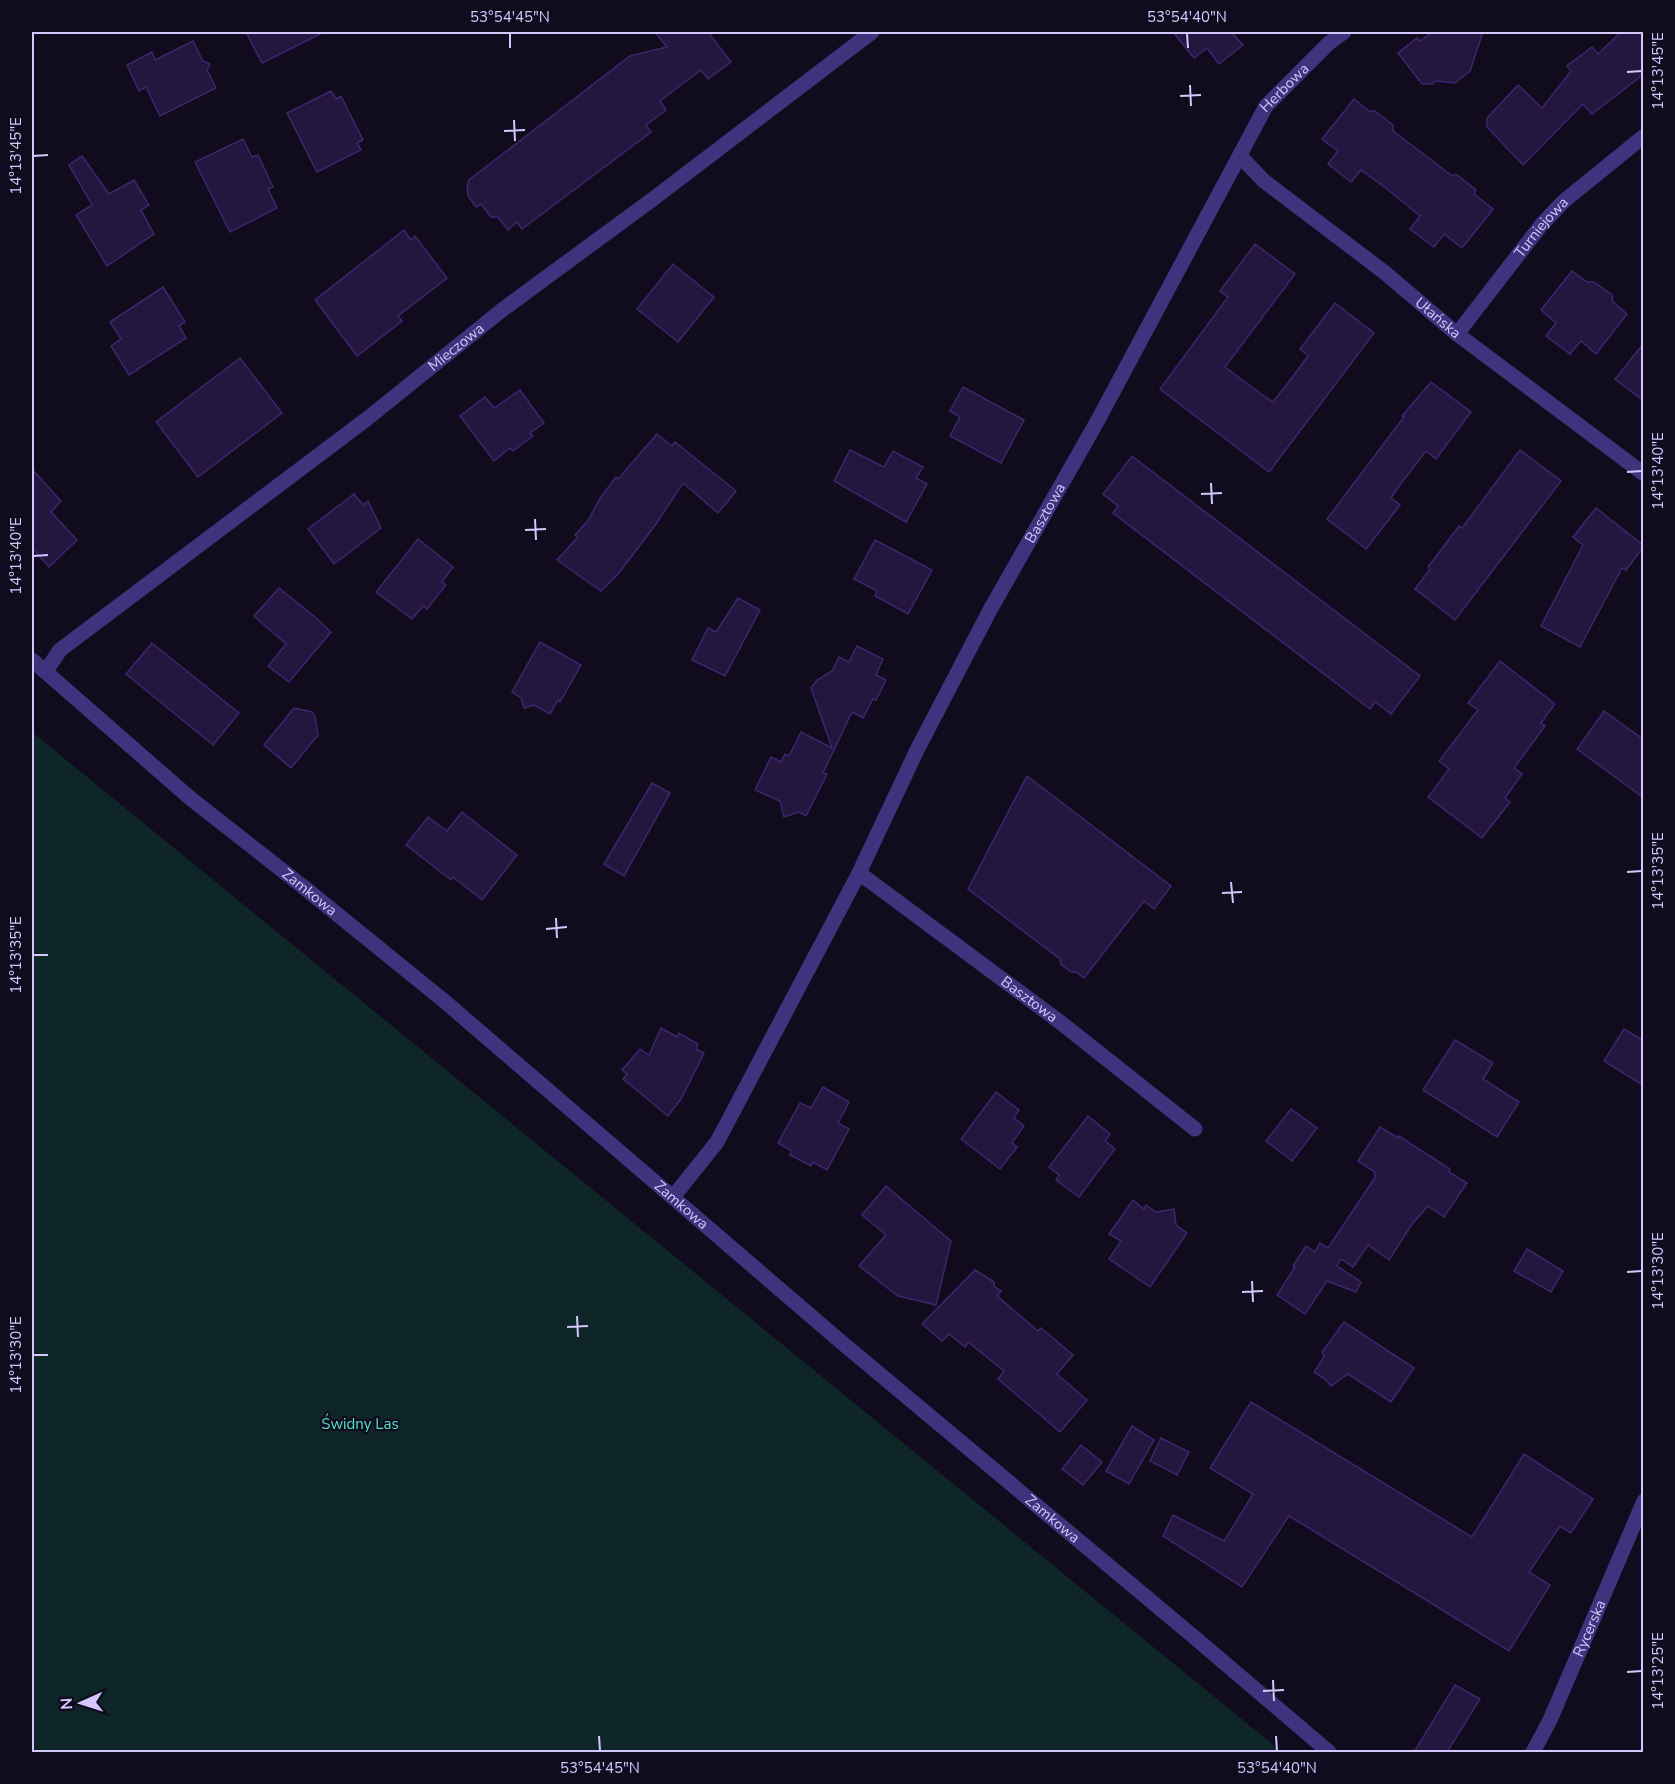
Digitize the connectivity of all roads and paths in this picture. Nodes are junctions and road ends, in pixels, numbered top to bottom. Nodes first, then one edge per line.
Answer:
1 (872, 32) edge
2 (1344, 32) edge
3 (1644, 136) edge
4 (1240, 156) junction
5 (1457, 334) junction
6 (1644, 474) edge
7 (32, 660) edge
8 (46, 671) junction
9 (860, 873) junction
10 (1195, 1129) dead end
11 (673, 1197) junction
12 (1644, 1502) edge
13 (1329, 1752) edge
14 (1533, 1752) edge

1 - 8 street, Mieczowa
2 - 4 street, Herbowa
3 - 5 street, Turniejowa
4 - 5 street, Ułańska
4 - 9 street, Basztowa
5 - 6 street, Ułańska
7 - 8 street, Zamkowa
8 - 11 street, Zamkowa
9 - 10 street, Basztowa
9 - 11 street, Basztowa
11 - 13 street, Zamkowa
12 - 14 street, Rycerska

